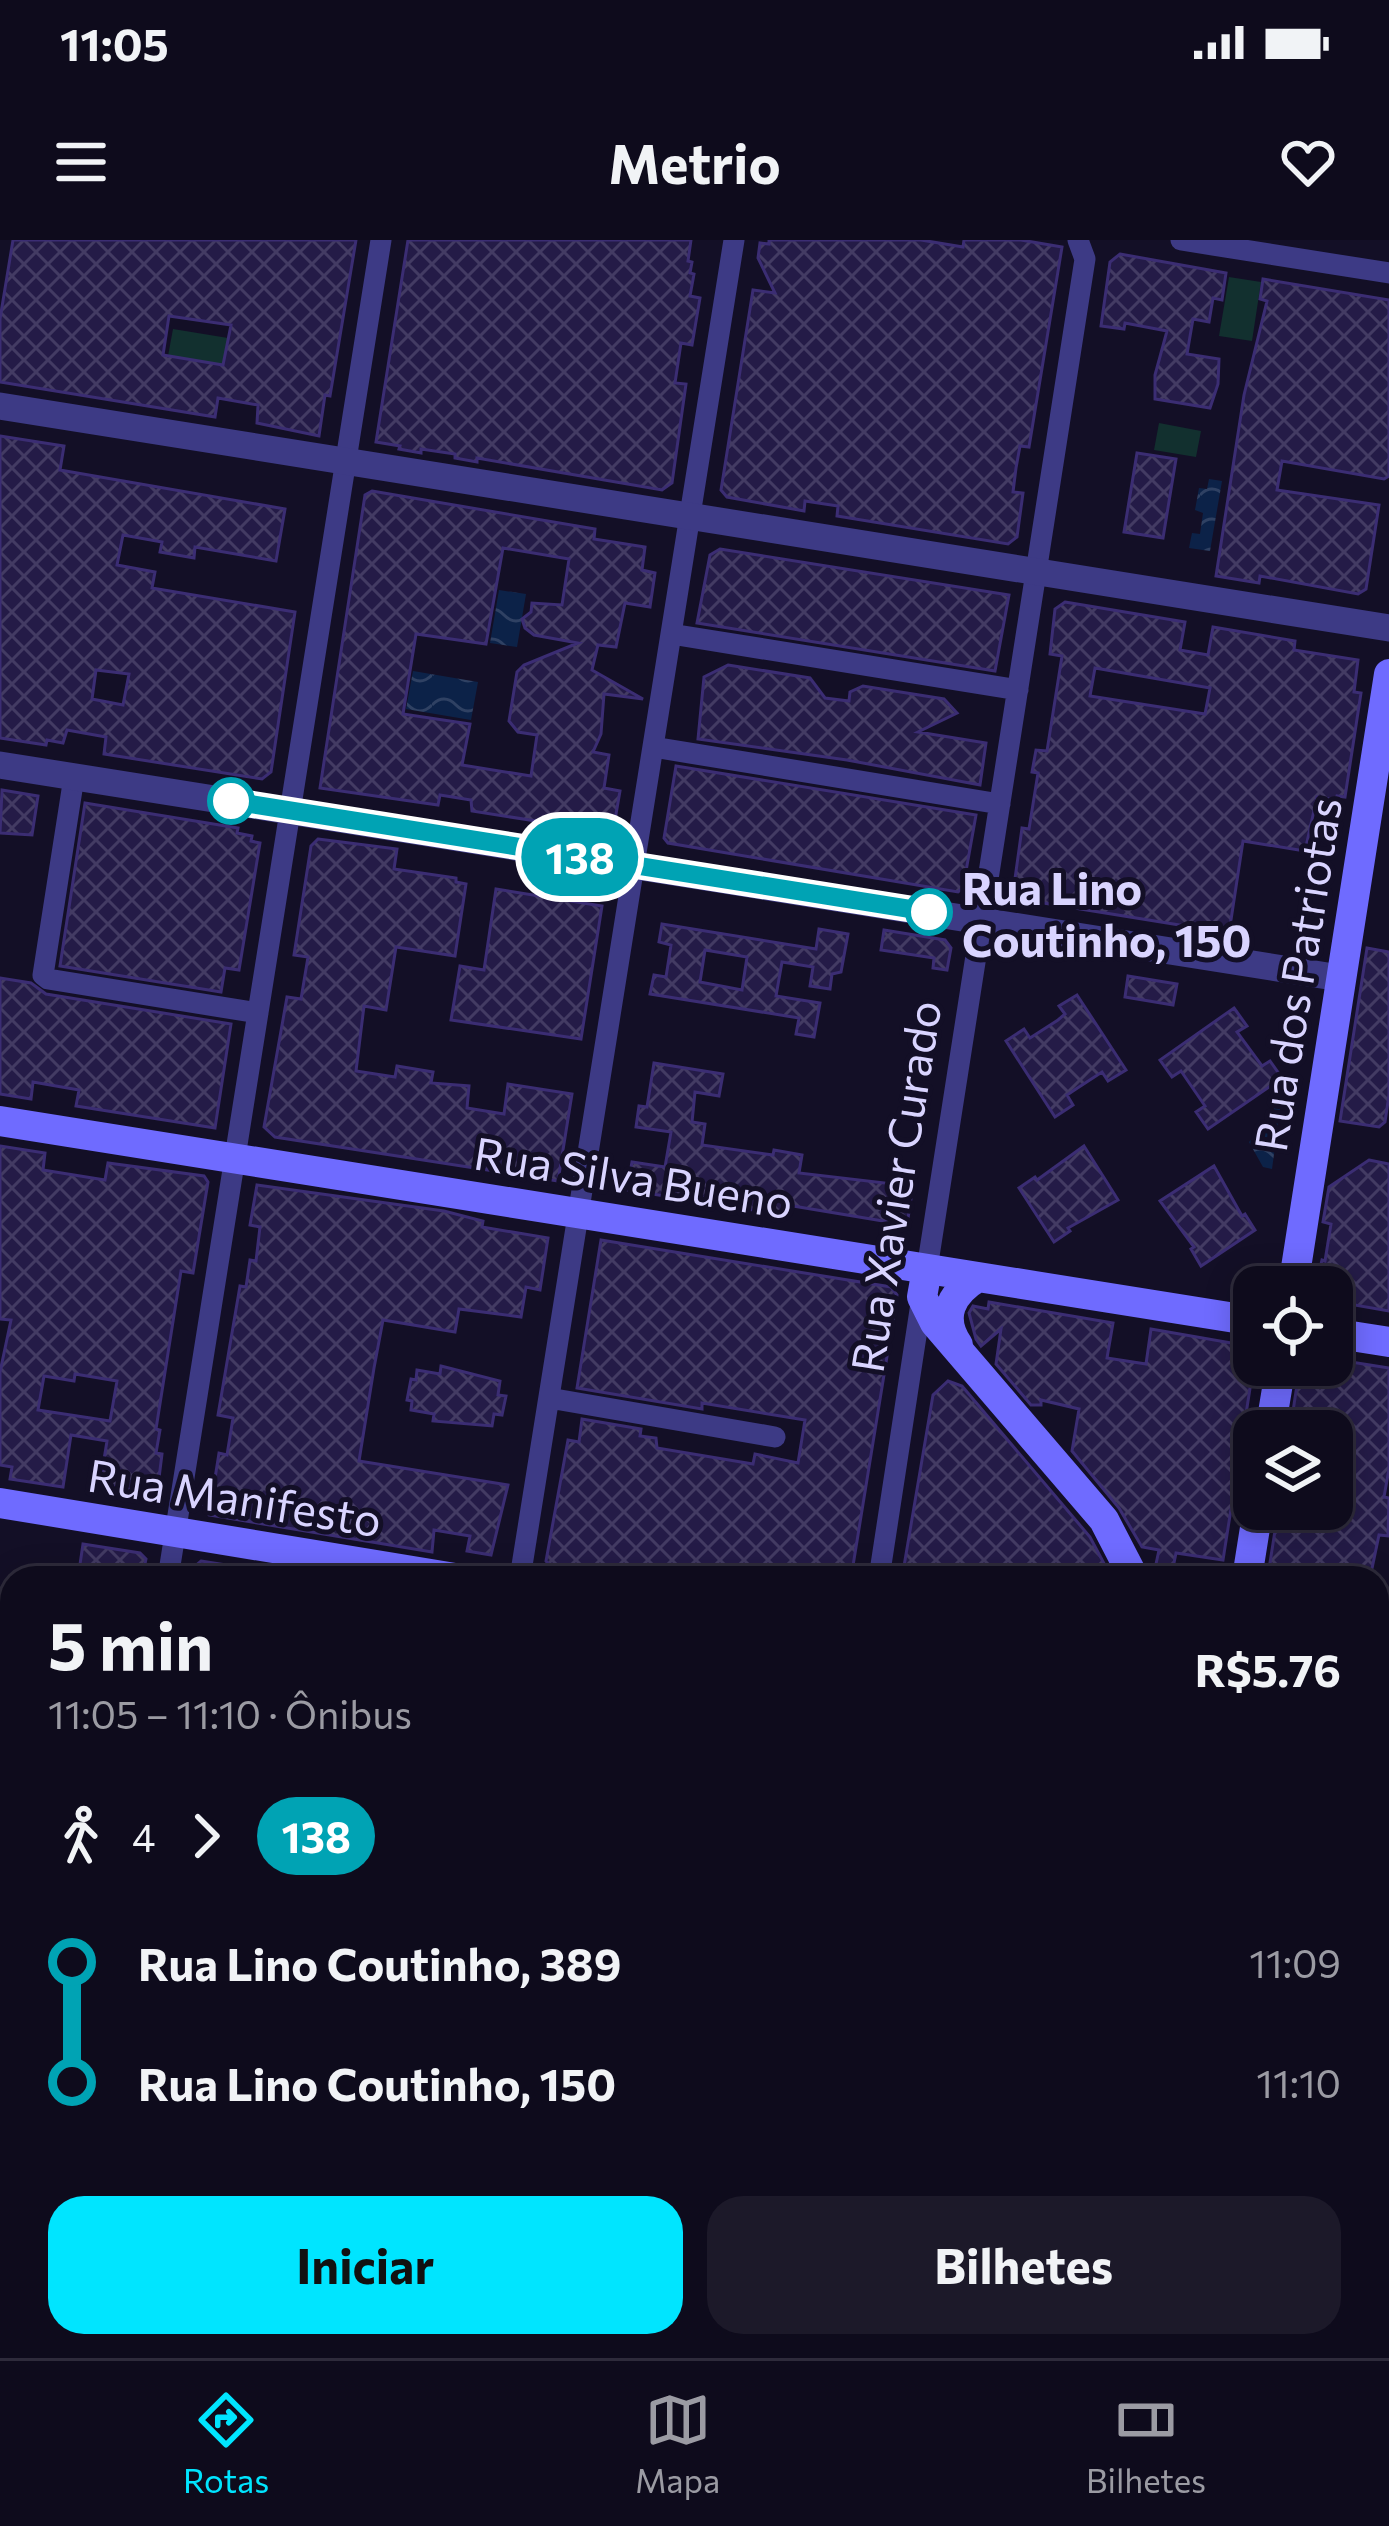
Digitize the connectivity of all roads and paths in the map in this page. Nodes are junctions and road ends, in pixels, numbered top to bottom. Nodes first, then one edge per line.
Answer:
1 (381, 240) edge
2 (734, 240) edge
3 (1078, 240) edge
4 (1181, 240) edge
5 (1102, 241) edge
6 (1389, 273) edge
7 (0, 406) edge
8 (346, 462) junction
9 (690, 517) junction
10 (1036, 572) junction
11 (1389, 628) edge
12 (671, 634) junction
13 (1389, 674) edge
14 (1018, 690) junction
15 (653, 747) junction
16 (0, 765) edge
17 (74, 777) junction
18 (1000, 804) junction
19 (290, 810) junction
20 (634, 866) junction
21 (982, 921) junction
22 (1340, 978) junction
23 (258, 1013) junction
24 (0, 1121) edge
25 (234, 1159) junction
26 (578, 1213) junction
27 (1296, 1266) edge
28 (978, 1277) junction
29 (925, 1283) junction
30 (1233, 1318) edge
31 (1353, 1336) edge
32 (1389, 1342) edge
33 (960, 1351) junction
34 (549, 1398) junction
35 (775, 1437) dead end
36 (0, 1503) edge
37 (1255, 1530) edge
38 (175, 1532) junction
39 (170, 1566) edge
40 (382, 1566) edge
41 (522, 1566) edge
42 (880, 1566) edge
43 (1128, 1566) edge
44 (1249, 1566) edge

1 - 8 street
2 - 9 street
3 - 5 street
3 - 10 street, Rua Xavier Curado
4 - 6 street
7 - 8 street
8 - 9 street
8 - 19 street
9 - 10 street
9 - 12 street
10 - 11 street
10 - 14 street, Rua Xavier Curado
12 - 14 street
12 - 15 street
13 - 22 main road, Rua dos Patriotas
14 - 18 street, Rua Xavier Curado
15 - 18 street
15 - 20 street
16 - 17 street
17 - 19 street
17 - 23 street
18 - 21 street, Rua Xavier Curado
19 - 20 street
19 - 23 street
20 - 21 street
20 - 26 street
21 - 22 street
21 - 29 street, Rua Xavier Curado
22 - 27 main road, Rua dos Patriotas
23 - 25 street
24 - 25 main road, Rua Silva Bueno
25 - 26 main road, Rua Silva Bueno
25 - 38 street
26 - 29 main road, Rua Silva Bueno
26 - 34 street
28 - 29 main road, Rua Silva Bueno
28 - 30 main road, Rua Silva Bueno
28 - 33 main road
29 - 33 main road
29 - 42 street, Rua Xavier Curado
31 - 32 main road
33 - 43 main road
34 - 35 street
34 - 41 street
36 - 38 main road, Rua Manifesto
37 - 44 main road
38 - 39 street
38 - 40 main road, Rua Manifesto

